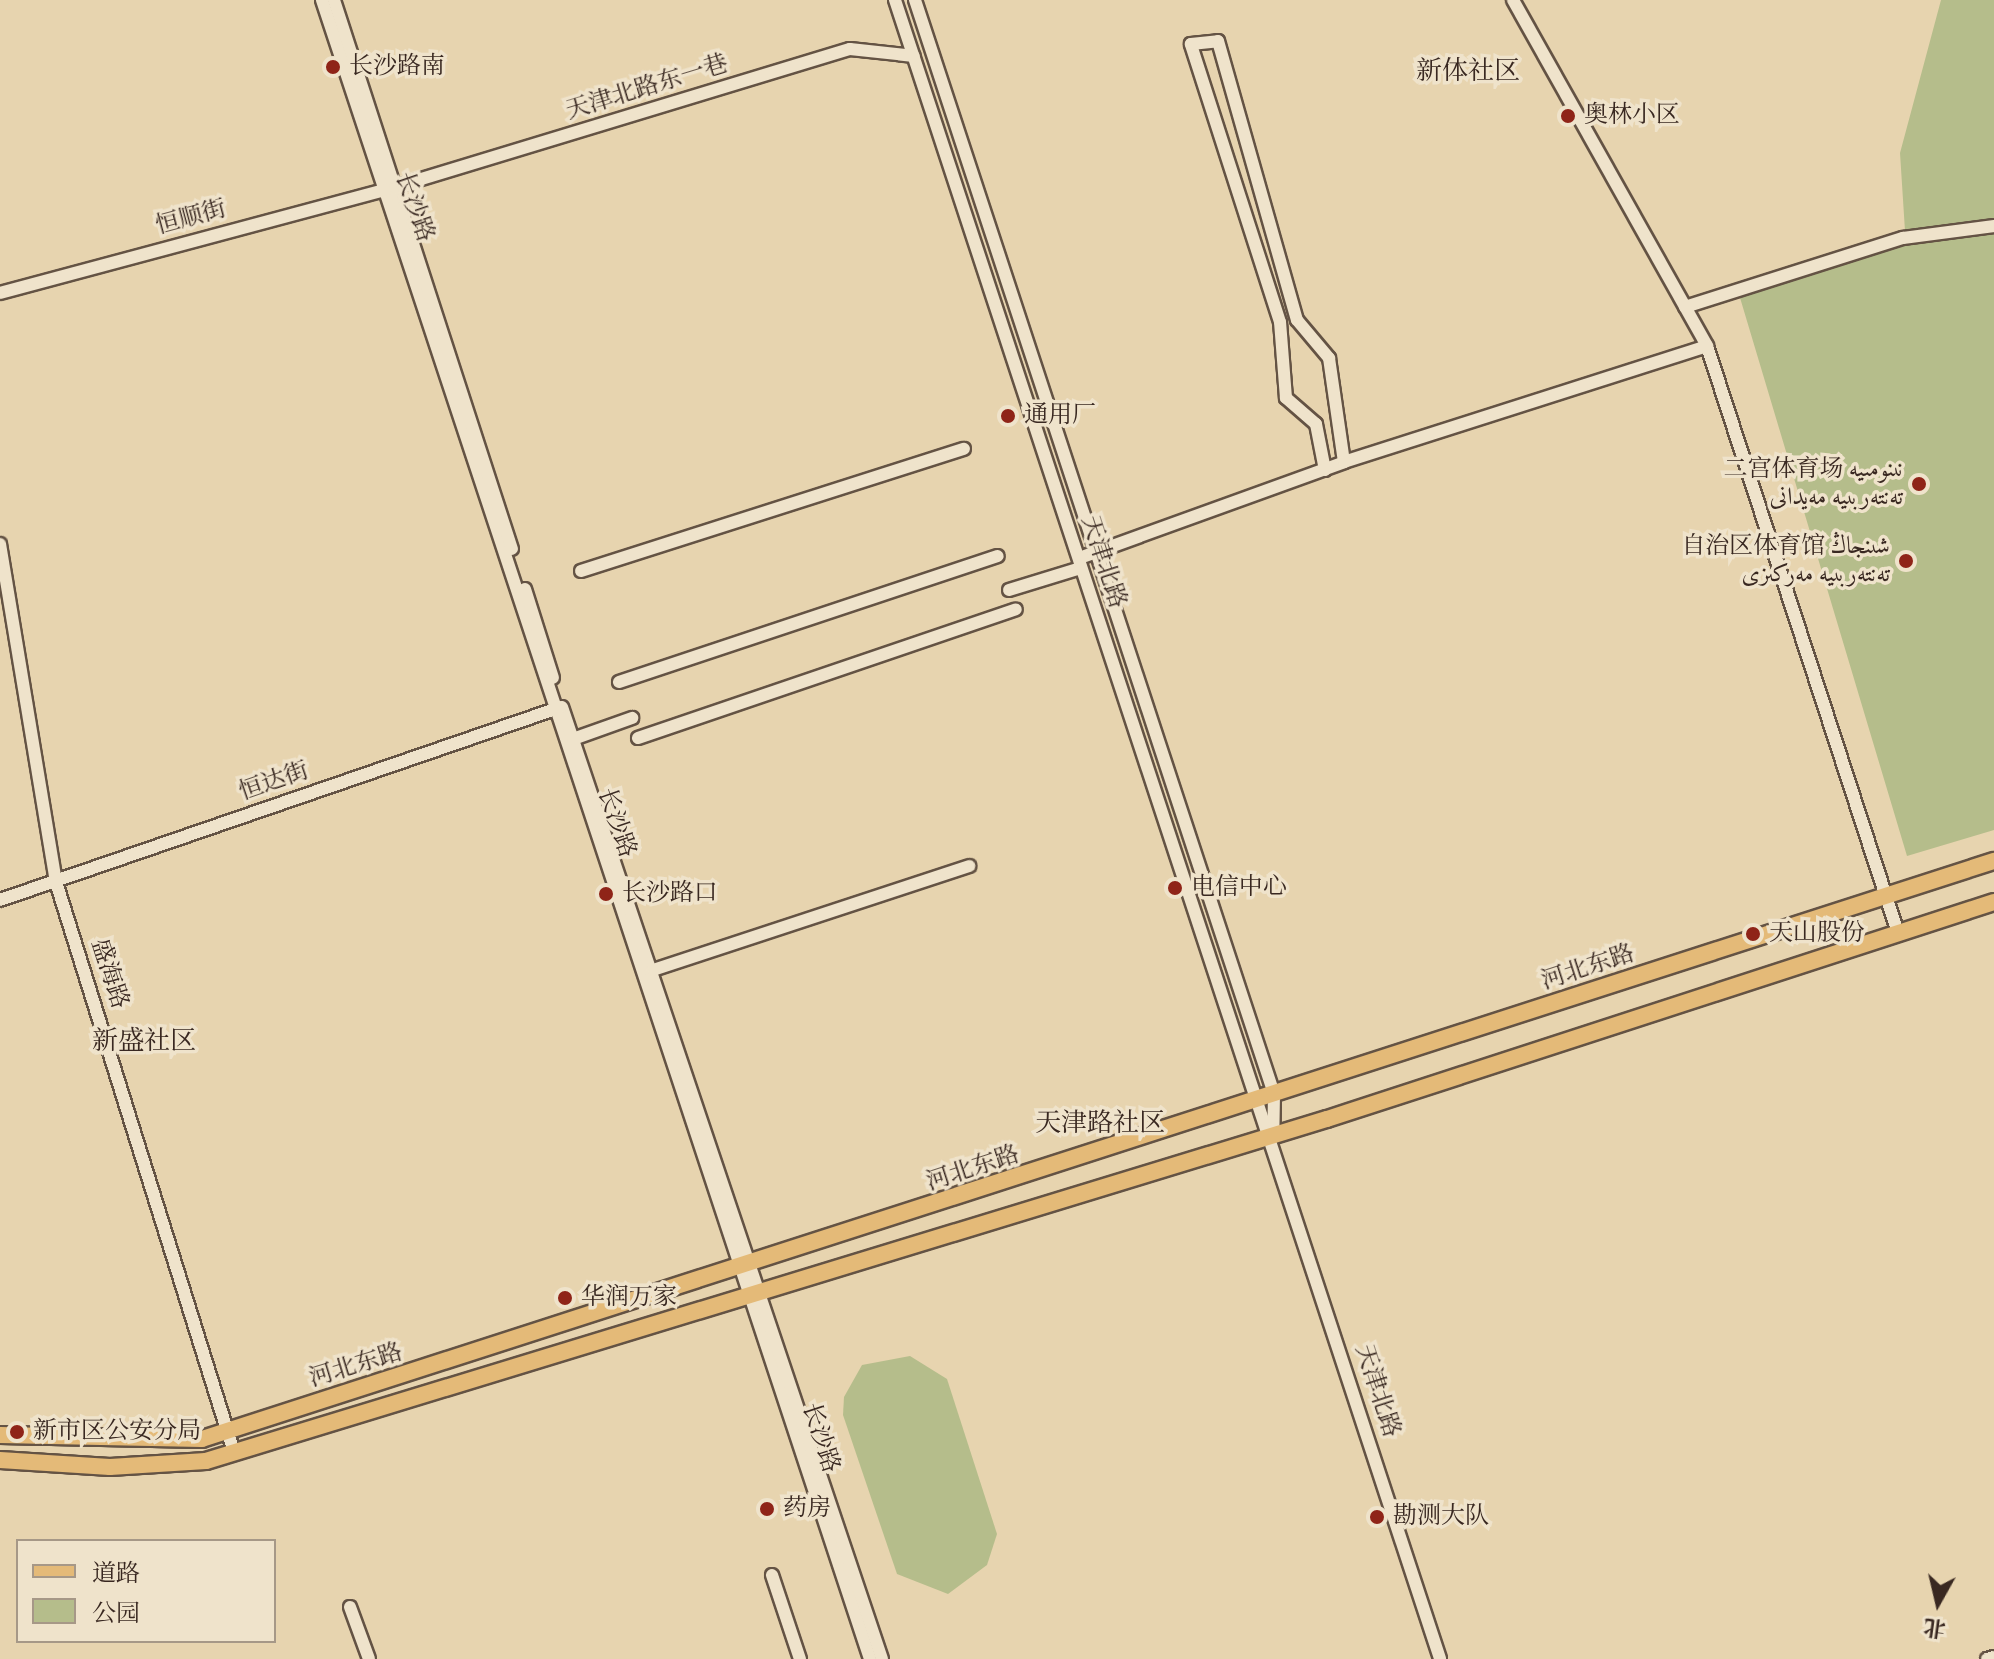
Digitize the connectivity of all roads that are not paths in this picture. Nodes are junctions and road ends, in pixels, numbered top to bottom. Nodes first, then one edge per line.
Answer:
1 (322, 0) edge
2 (334, 0) edge
3 (895, 0) edge
4 (915, 0) edge
5 (1513, 0) edge
6 (914, 56) junction
7 (390, 188) junction
8 (1994, 226) edge
9 (0, 293) edge
10 (1685, 307) junction
11 (1707, 346) junction
12 (964, 449) dead end
13 (1344, 462) junction
14 (1325, 470) junction
15 (0, 544) edge
16 (1091, 553) junction
17 (998, 556) dead end
18 (1080, 563) junction
19 (581, 571) dead end
20 (1009, 590) dead end
21 (1016, 609) dead end
22 (619, 682) dead end
23 (558, 708) junction
24 (632, 718) dead end
25 (638, 738) dead end
26 (573, 739) junction
27 (1994, 861) edge
28 (969, 866) dead end
29 (56, 882) junction
30 (1887, 895) junction
31 (0, 900) edge
32 (1994, 902) edge
33 (1898, 933) junction
34 (653, 970) junction
35 (1274, 1094) junction
36 (1256, 1102) junction
37 (1272, 1136) junction
38 (746, 1269) junction
39 (756, 1294) junction
40 (228, 1431) junction
41 (0, 1435) edge
42 (234, 1452) junction
43 (0, 1460) edge
44 (772, 1575) dead end
45 (350, 1607) dead end
46 (1994, 1657) edge
47 (369, 1659) edge
48 (800, 1659) edge
49 (870, 1659) edge
50 (882, 1659) edge
51 (1440, 1659) edge
52 (1987, 1659) edge

1 - 7 street, 长沙路
2 - 7 street, 长沙路
3 - 6 street, 天津北路
4 - 16 street, 天津北路
5 - 10 street
6 - 7 street, 天津北路东一巷
6 - 18 street, 天津北路
7 - 9 street, 恒顺街
7 - 23 street, 长沙路
8 - 10 street
10 - 11 street
11 - 13 street
11 - 30 street
12 - 19 street
13 - 14 street
13 - 14 street
14 - 16 street
15 - 29 street, 盛海路
16 - 18 street
16 - 35 street, 天津北路
17 - 22 street
18 - 20 street
18 - 36 street, 天津北路
21 - 25 street
23 - 26 street, 长沙路
23 - 29 street, 恒达街
23 - 38 street, 长沙路
24 - 26 street
26 - 34 street, 长沙路
27 - 30 main road, 河北东路
28 - 34 street
29 - 31 street, 恒达街
29 - 40 street, 盛海路
30 - 33 street
30 - 35 main road, 河北东路
32 - 33 main road
33 - 37 main road
34 - 38 street, 长沙路
35 - 36 main road, 河北东路
35 - 37 street, 天津北路
36 - 37 street, 天津北路
36 - 38 main road, 河北东路
37 - 39 main road
37 - 51 street, 天津北路
38 - 39 street, 长沙路
38 - 40 main road, 河北东路
39 - 42 main road
39 - 49 street, 长沙路
39 - 50 street, 长沙路
40 - 41 main road, 河北东路
40 - 42 street, 盛海路
42 - 43 main road
44 - 48 street
45 - 47 street
46 - 52 street

